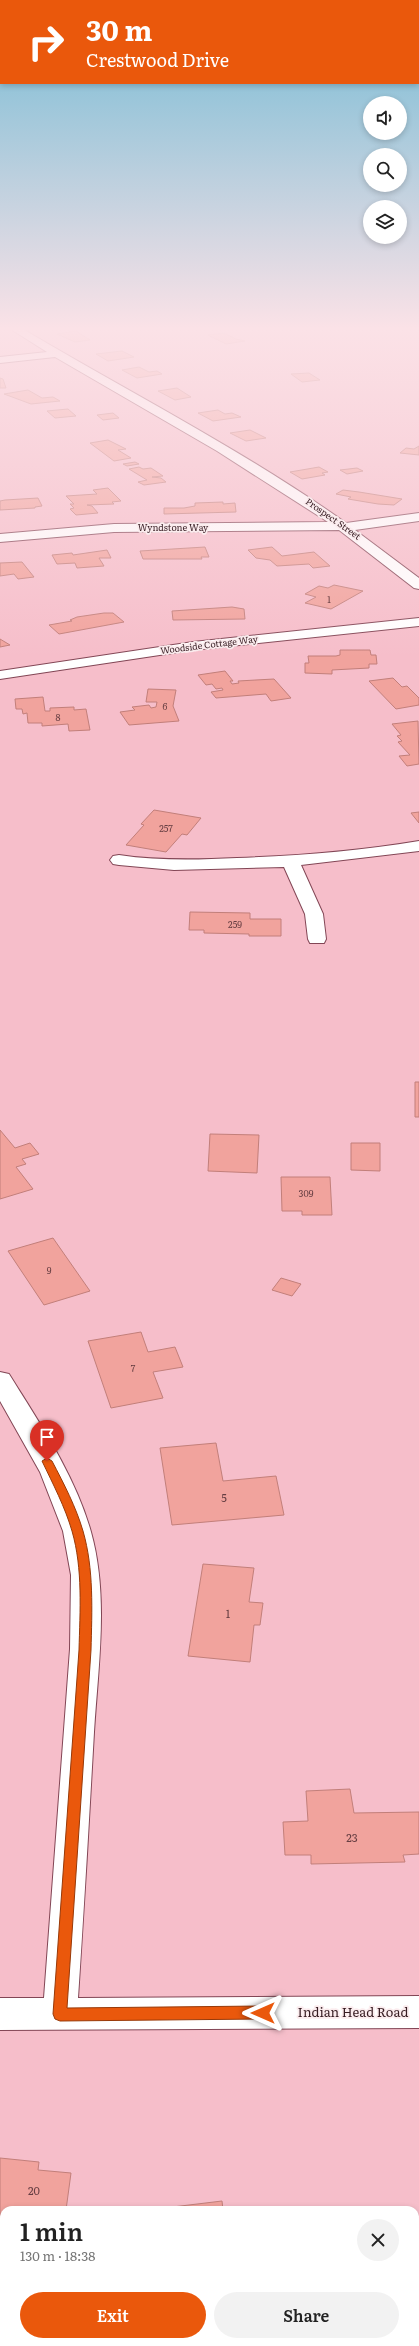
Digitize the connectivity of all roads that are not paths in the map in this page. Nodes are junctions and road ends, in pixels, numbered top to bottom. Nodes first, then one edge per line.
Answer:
1 (200, 437) edge
2 (419, 517) edge
3 (346, 527) junction
4 (0, 538) edge
5 (419, 585) edge
6 (419, 622) edge
7 (0, 675) edge
8 (419, 846) edge
9 (119, 860) dead end
10 (290, 861) junction
11 (317, 939) dead end
12 (0, 1380) edge
13 (419, 2012) edge
14 (0, 2014) edge
15 (60, 2014) junction

1 - 3 street, Prospect Street
2 - 3 street, Wyndstone Way
3 - 4 street, Wyndstone Way
3 - 5 street, Prospect Street
6 - 7 street, Woodside Cottage Way
8 - 10 street
9 - 10 street
10 - 11 street
12 - 15 street
13 - 15 street, Indian Head Road
14 - 15 street, Indian Head Road

